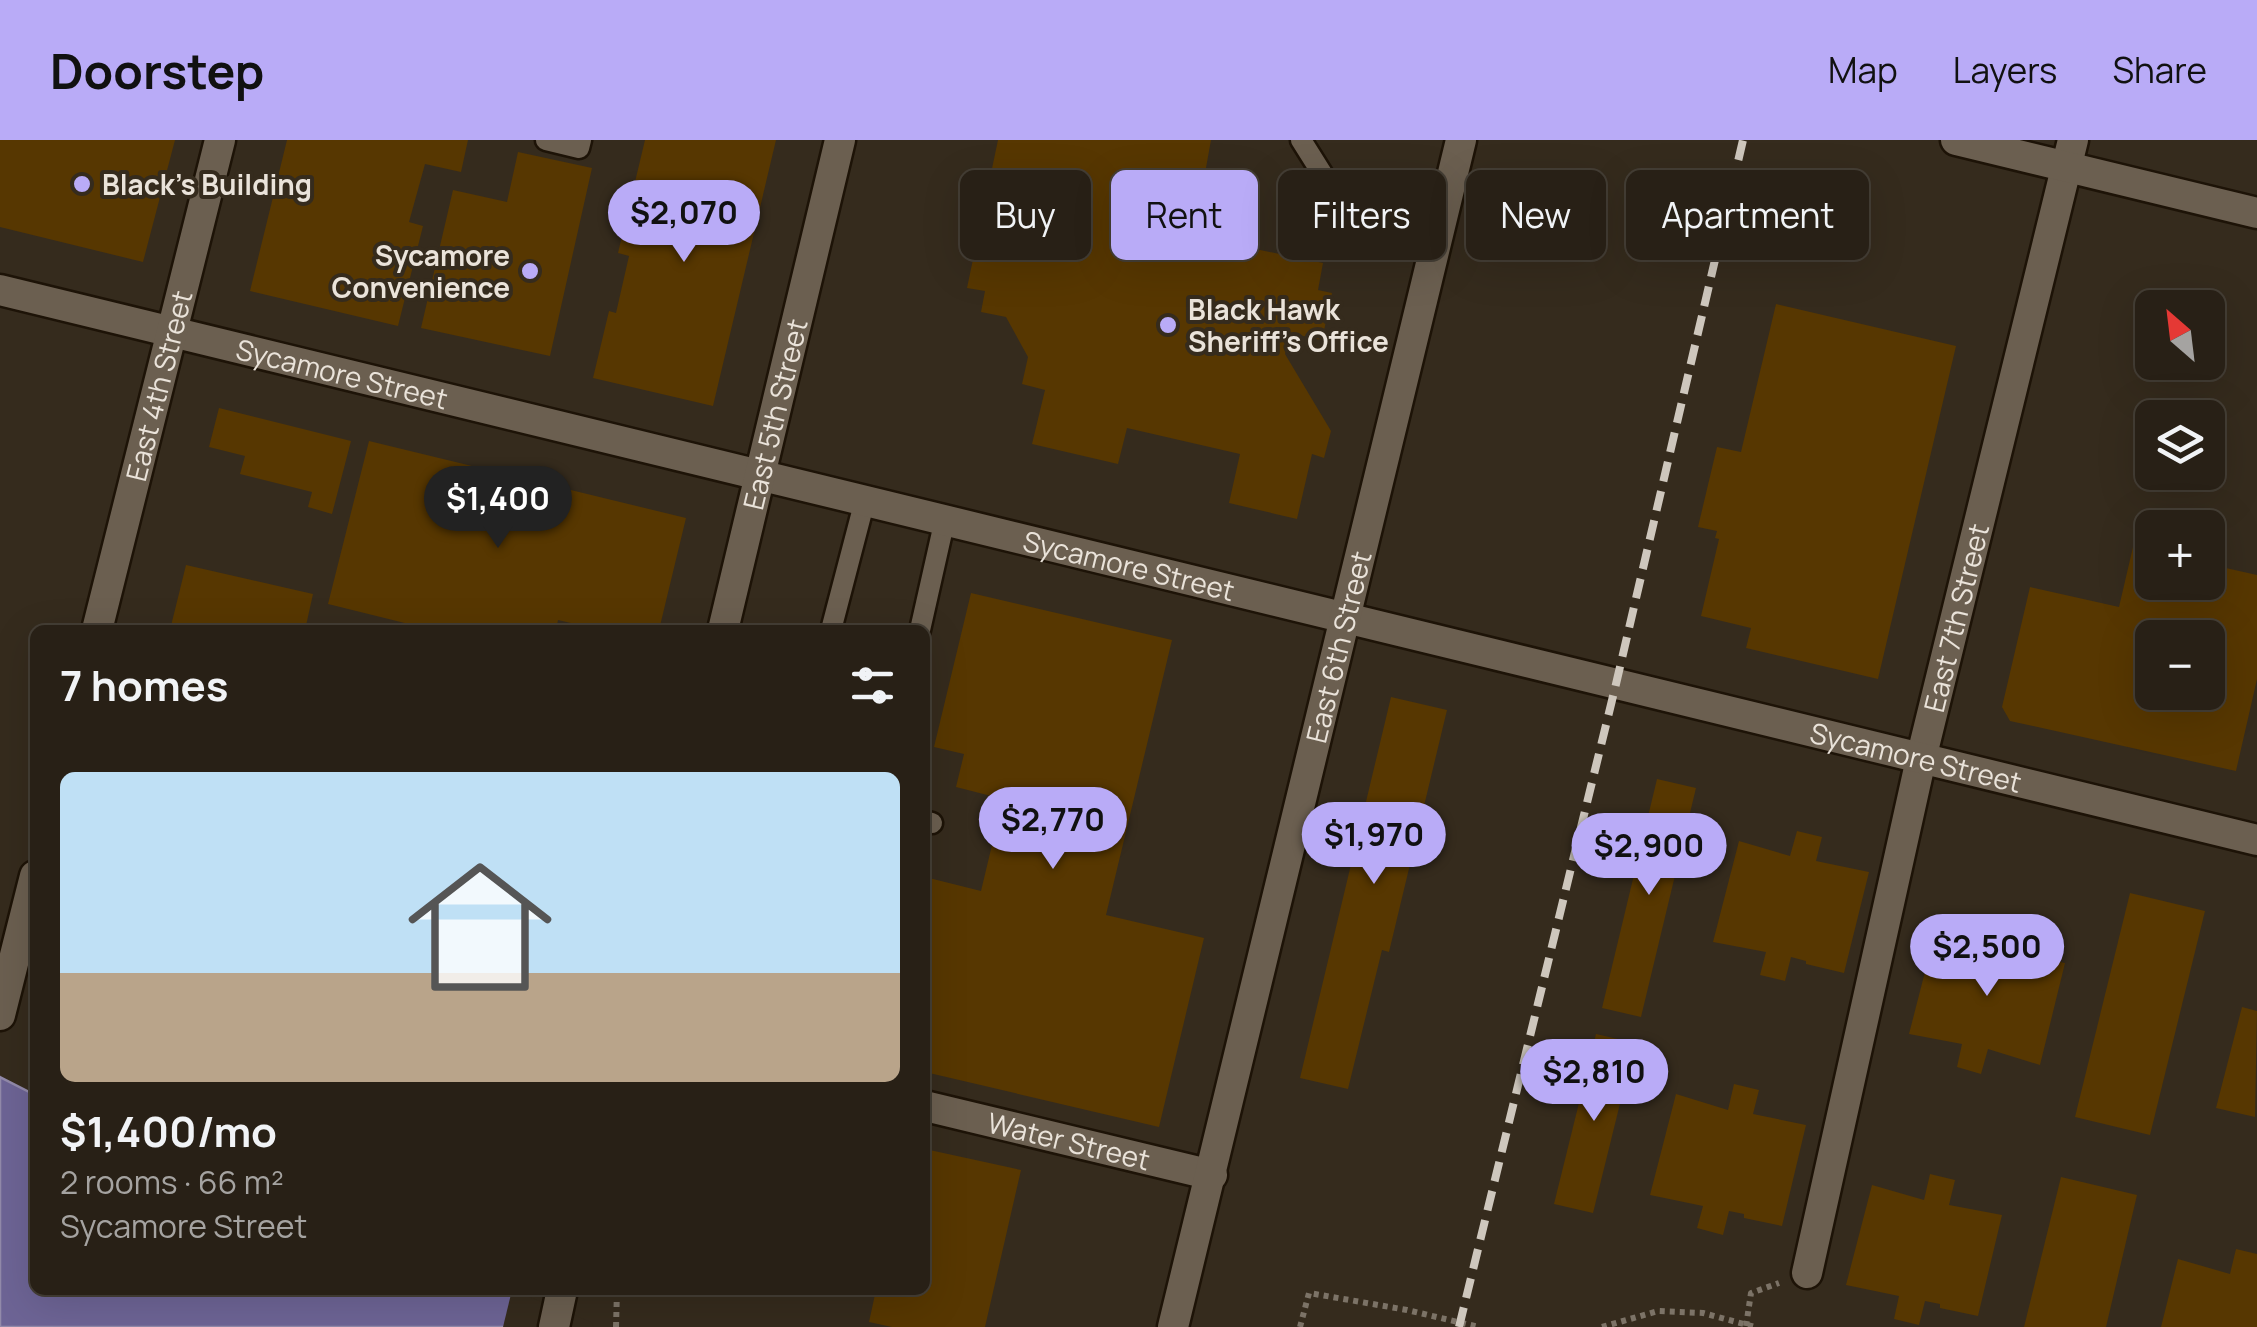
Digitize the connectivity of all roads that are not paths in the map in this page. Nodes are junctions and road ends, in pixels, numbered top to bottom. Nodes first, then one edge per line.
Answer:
1 (220, 140) edge
2 (546, 140) edge
3 (581, 140) edge
4 (840, 140) edge
5 (1301, 140) edge
6 (1461, 140) edge
7 (1956, 140) edge
8 (2070, 153) edge
9 (1320, 170) edge
10 (1446, 202) edge
11 (2257, 213) edge
12 (1432, 260) edge
13 (0, 290) edge
14 (172, 332) junction
15 (760, 475) junction
16 (866, 500) junction
17 (945, 520) junction
18 (1346, 618) junction
19 (98, 625) edge
20 (724, 625) edge
21 (832, 625) edge
22 (921, 625) edge
23 (1921, 758) junction
24 (2257, 840) edge
25 (30, 896) edge
26 (0, 1015) edge
27 (930, 1107) edge
28 (1212, 1175) junction
29 (1806, 1273) road end
30 (561, 1295) edge
31 (554, 1327) edge
32 (1173, 1327) edge

1 - 14 street, East 4th Street
2 - 3 lane
4 - 15 street, East 5th Street
5 - 9 lane
6 - 10 street, East 6th Street
7 - 8 street
8 - 11 street
8 - 23 street, East 7th Street
12 - 18 street, East 6th Street
13 - 14 street, Sycamore Street
14 - 15 street, Sycamore Street
14 - 19 street, East 4th Street
15 - 16 street, Sycamore Street
15 - 20 street, East 5th Street
16 - 17 street, Sycamore Street
16 - 21 lane
17 - 18 street, Sycamore Street
17 - 22 lane
18 - 23 street, Sycamore Street
18 - 28 street, East 6th Street
23 - 24 street, Sycamore Street
23 - 29 street, East 7th Street
25 - 26 street
27 - 28 street, Water Street
28 - 32 street, East 6th Street
30 - 31 street

